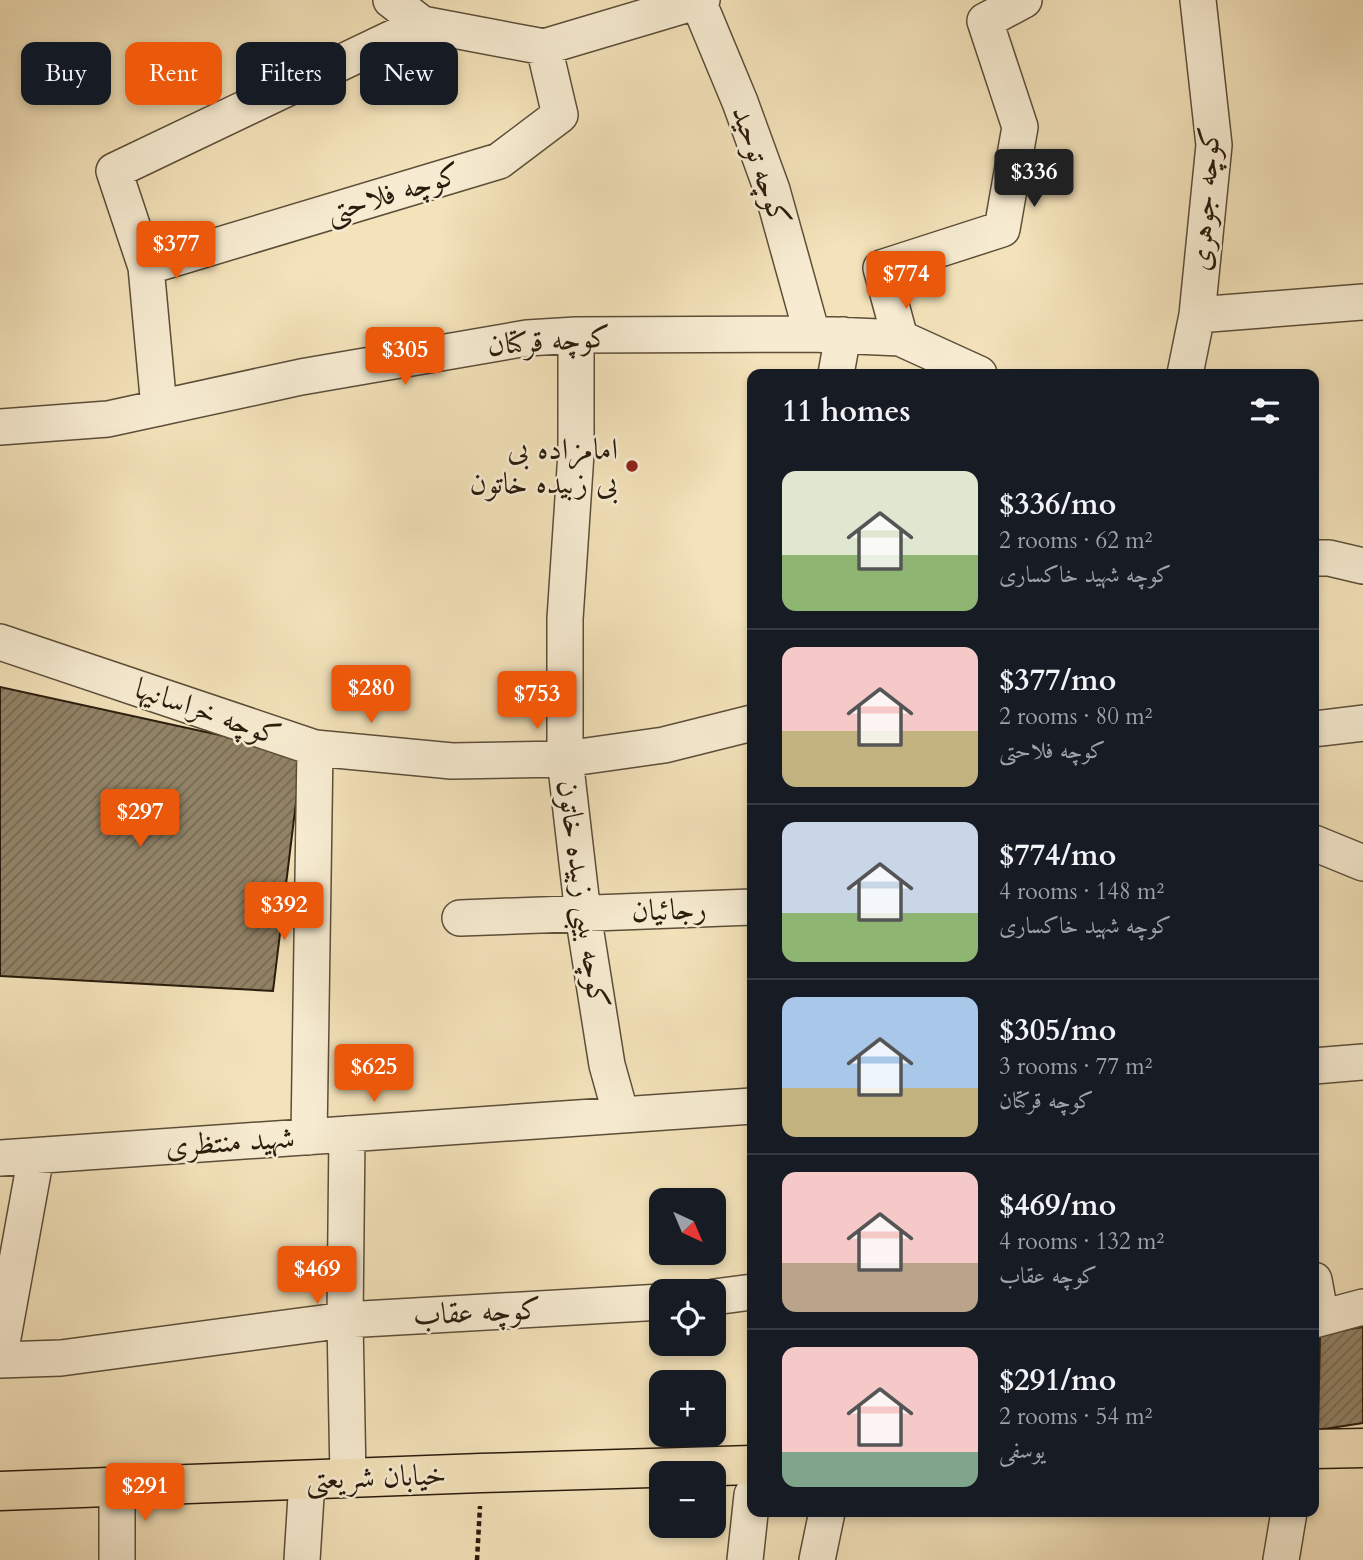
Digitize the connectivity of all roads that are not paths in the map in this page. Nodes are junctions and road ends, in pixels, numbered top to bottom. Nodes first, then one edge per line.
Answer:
1 (391, 0) edge
2 (1024, 0) edge
3 (1198, 0) edge
4 (700, 1) edge
5 (633, 9) edge
6 (422, 24) junction
7 (544, 47) junction
8 (146, 267) junction
9 (1363, 302) edge
10 (1197, 315) junction
11 (576, 335) junction
12 (828, 335) junction
13 (900, 338) junction
14 (835, 369) edge
15 (968, 369) edge
16 (1186, 369) edge
17 (159, 408) junction
18 (0, 427) edge
19 (1319, 558) edge
20 (1363, 566) edge
21 (0, 642) edge
22 (1363, 723) edge
23 (747, 724) edge
24 (1319, 728) edge
25 (315, 748) junction
26 (565, 759) junction
27 (1319, 845) edge
28 (1363, 863) edge
29 (747, 906) edge
30 (583, 914) junction
31 (460, 918) dead end
32 (1363, 1062) edge
33 (1319, 1066) edge
34 (747, 1106) edge
35 (621, 1115) junction
36 (346, 1134) junction
37 (309, 1137) junction
38 (36, 1156) junction
39 (0, 1158) edge
40 (747, 1293) edge
41 (726, 1295) edge
42 (649, 1303) edge
43 (1363, 1307) edge
44 (4, 1310) edge
45 (1319, 1319) edge
46 (345, 1320) junction
47 (0, 1354) edge
48 (0, 1360) edge
49 (1363, 1448) edge
50 (1319, 1449) edge
51 (747, 1465) edge
52 (348, 1478) junction
53 (307, 1480) junction
54 (117, 1487) junction
55 (0, 1491) edge
56 (750, 1517) edge
57 (826, 1517) edge
58 (1288, 1517) edge
59 (117, 1560) edge
60 (302, 1560) edge
61 (746, 1560) edge
62 (817, 1560) edge
63 (1281, 1560) edge

1 - 6 street
2 - 13 street
3 - 10 street, کوچه جوهری
4 - 5 street
4 - 12 street, کوچه توحید
5 - 7 street
6 - 7 street
6 - 8 street
7 - 8 street, کوچه فلاحتی
8 - 17 street
9 - 10 street
10 - 16 street, کوچه جوهری
11 - 12 street, کوچه قرکتان
11 - 17 street, کوچه قرکتان
11 - 26 street, کوچه بیبی زبیده خاتون
12 - 13 street, کوچه قرکتان
12 - 14 street
13 - 15 street
17 - 18 street, کوچه قرکتان
19 - 20 street
21 - 25 street, کوچه خراسانیها
22 - 24 street
23 - 26 street, کوچه خراسانیها
25 - 26 street, کوچه خراسانیها
25 - 37 street
26 - 30 street, کوچه بیبی زبیده خاتون
27 - 28 street
29 - 30 street, رجائیان
30 - 31 street, رجائیان
30 - 35 street, کوچه بیبی زبیده خاتون
32 - 33 street
34 - 35 street, شهید منتظری
35 - 36 street, شهید منتظری
36 - 37 street, شهید منتظری
36 - 46 street
37 - 38 street, شهید منتظری
38 - 39 street, شهید منتظری
38 - 44 street
40 - 41 street
42 - 46 street, کوچه عقاب
43 - 45 street
44 - 47 street
46 - 48 street, کوچه عقاب
46 - 52 street
49 - 50 main road
51 - 52 main road, خیابان شریعتی
52 - 53 main road, خیابان شریعتی
53 - 54 main road, خیابان شریعتی
53 - 60 street
54 - 55 main road, خیابان شریعتی
54 - 59 street
56 - 61 street
57 - 62 street
58 - 63 street

